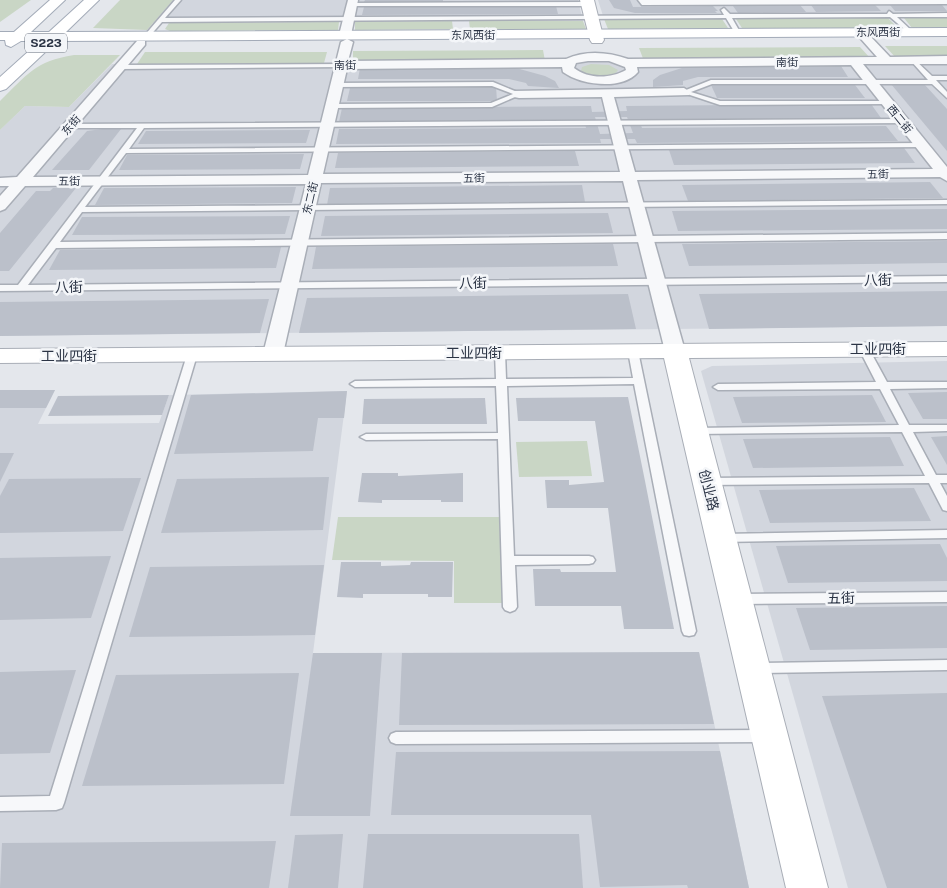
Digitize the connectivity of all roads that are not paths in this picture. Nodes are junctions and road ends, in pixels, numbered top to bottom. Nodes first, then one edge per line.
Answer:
1 (58, 0) edge
2 (92, 0) edge
3 (178, 0) edge
4 (641, 0) edge
5 (719, 1) edge
6 (799, 1) edge
7 (878, 1) edge
8 (944, 1) edge
9 (530, 2) edge
10 (352, 3) edge
11 (589, 10) edge
12 (892, 15) junction
13 (947, 15) edge
14 (727, 16) junction
15 (810, 16) junction
16 (349, 19) junction
17 (462, 19) junction
18 (160, 20) junction
19 (737, 32) junction
20 (910, 32) junction
21 (947, 32) edge
22 (462, 35) junction
23 (596, 37) junction
24 (346, 38) junction
25 (867, 39) junction
26 (947, 39) edge
27 (143, 40) junction
28 (49, 41) junction
29 (5, 42) edge
30 (599, 56) junction
31 (947, 60) edge
32 (854, 61) junction
33 (887, 61) junction
34 (914, 61) junction
35 (570, 63) junction
36 (628, 63) junction
37 (342, 65) junction
38 (121, 66) junction
39 (582, 77) junction
40 (621, 77) junction
41 (947, 78) edge
42 (932, 80) junction
43 (870, 82) junction
44 (337, 85) junction
45 (0, 86) edge
46 (684, 92) junction
47 (606, 93) junction
48 (519, 94) junction
49 (947, 96) edge
50 (887, 102) junction
51 (332, 106) junction
52 (902, 121) junction
53 (615, 123) junction
54 (327, 125) junction
55 (69, 126) junction
56 (142, 126) junction
57 (921, 144) junction
58 (621, 147) junction
59 (321, 149) junction
60 (123, 151) junction
61 (946, 174) edge
62 (629, 176) junction
63 (314, 179) junction
64 (101, 181) junction
65 (0, 182) edge
66 (21, 182) junction
67 (947, 202) edge
68 (0, 206) edge
69 (637, 206) junction
70 (79, 210) junction
71 (307, 210) junction
72 (947, 236) edge
73 (646, 239) junction
74 (299, 243) junction
75 (53, 245) junction
76 (947, 279) edge
77 (657, 282) junction
78 (289, 285) junction
79 (0, 288) edge
80 (21, 288) junction
81 (864, 349) junction
82 (947, 349) edge
83 (633, 351) junction
84 (676, 351) junction
85 (500, 352) junction
86 (273, 354) junction
87 (192, 355) junction
88 (0, 356) edge
89 (638, 381) junction
90 (501, 383) junction
91 (355, 384) dead end
92 (947, 385) edge
93 (883, 386) junction
94 (718, 387) dead end
95 (906, 428) junction
96 (947, 428) edge
97 (695, 431) junction
98 (504, 436) junction
99 (366, 437) dead end
100 (932, 479) junction
101 (947, 479) edge
102 (707, 482) junction
103 (947, 507) edge
104 (947, 534) edge
105 (721, 538) junction
106 (589, 560) dead end
107 (508, 561) junction
108 (947, 597) edge
109 (736, 599) junction
110 (510, 607) dead end
111 (689, 631) dead end
112 (947, 666) edge
113 (753, 668) junction
114 (770, 736) junction
115 (396, 738) dead end
116 (0, 804) edge
117 (807, 888) edge

1 - 29 main road, S223
2 - 28 main road, S223
3 - 18 lane
4 - 5 lane
5 - 6 lane
5 - 14 lane
6 - 7 lane
6 - 15 lane
7 - 8 lane
7 - 12 lane
9 - 10 lane
9 - 11 lane
10 - 16 street, 东二街
11 - 14 lane
11 - 17 lane
11 - 23 main road
12 - 13 lane
12 - 15 lane
12 - 20 lane
14 - 15 lane
14 - 19 lane
16 - 17 lane
16 - 18 lane
16 - 24 street, 东二街
17 - 22 lane
18 - 27 lane
19 - 20 main road, 东风西街
19 - 23 main road, 东风西街
20 - 21 main road, 东风西街
22 - 23 main road, 东风西街
22 - 24 main road, 东风西街
23 - 24 main road, 东风西街
23 - 25 main road, 东风西街
23 - 30 street
24 - 27 main road, 东风西街
24 - 37 street, 东二街
25 - 26 main road, 东风西街
25 - 33 street
27 - 28 main road, 东风西街
27 - 38 street, 东街
28 - 29 main road, 东风西街
28 - 45 main road, S223
30 - 35 street, 南街
30 - 36 street, 南街
31 - 34 street, 南街
32 - 33 street, 南街
32 - 36 street, 南街
32 - 43 street, 西二街
33 - 34 street, 南街
34 - 42 lane
35 - 37 street, 南街
35 - 39 street
36 - 40 street
37 - 38 lane, 南街
37 - 44 street, 东二街
38 - 55 street, 东街
39 - 40 street
39 - 47 street
40 - 47 street
41 - 42 lane
42 - 43 lane
42 - 49 lane
43 - 46 lane
43 - 50 street, 西二街
44 - 48 lane
44 - 51 street, 东二街
46 - 47 street
46 - 50 lane
47 - 48 street
47 - 53 street, 创业路
48 - 51 lane
50 - 52 street, 西二街
51 - 54 street, 东二街
52 - 53 lane
52 - 57 street, 西二街
53 - 54 lane
53 - 58 street, 创业路
54 - 56 lane
54 - 59 street, 东二街
55 - 56 lane
55 - 66 street, 东街
56 - 60 lane
57 - 58 lane
57 - 61 street, 西二街
58 - 59 lane
58 - 62 street, 创业路
59 - 60 lane
59 - 63 street, 东二街
60 - 64 lane
61 - 62 street, 五街
62 - 63 street, 五街
62 - 69 street, 创业路
63 - 64 street, 五街
63 - 71 street, 东二街
64 - 66 street, 五街
64 - 70 lane
65 - 66 street, 五街
66 - 68 street, 东街
67 - 69 lane
69 - 71 lane
69 - 73 street, 创业路
70 - 71 lane
70 - 75 lane
71 - 74 street, 东二街
72 - 73 lane
73 - 74 lane
73 - 77 street, 创业路
74 - 75 lane
74 - 78 street, 东二街
75 - 80 lane
76 - 77 lane, 八街
77 - 78 lane, 八街
77 - 84 street, 创业路
78 - 80 lane, 八街
78 - 86 street, 东二街
79 - 80 lane, 八街
81 - 82 main road, 工业四街
81 - 84 main road, 工业四街
81 - 93 lane
83 - 84 main road, 工业四街
83 - 85 main road, 工业四街
83 - 89 lane
84 - 97 main road, 创业路
85 - 86 main road, 工业四街
85 - 90 lane
86 - 87 main road, 工业四街
87 - 88 main road, 工业四街
87 - 116 lane
89 - 90 lane
89 - 111 lane
90 - 91 lane
90 - 98 lane
92 - 93 lane
93 - 94 lane
93 - 95 lane
95 - 96 lane
95 - 97 lane
95 - 100 lane
97 - 102 main road, 创业路
98 - 99 lane
98 - 107 lane
100 - 101 lane
100 - 102 lane
100 - 103 lane
102 - 105 main road, 创业路
104 - 105 lane
105 - 109 main road, 创业路
106 - 107 lane
107 - 110 lane
108 - 109 lane, 五街
109 - 113 main road, 创业路
112 - 113 lane
113 - 114 main road, 创业路
114 - 115 lane
114 - 117 main road, 创业路

